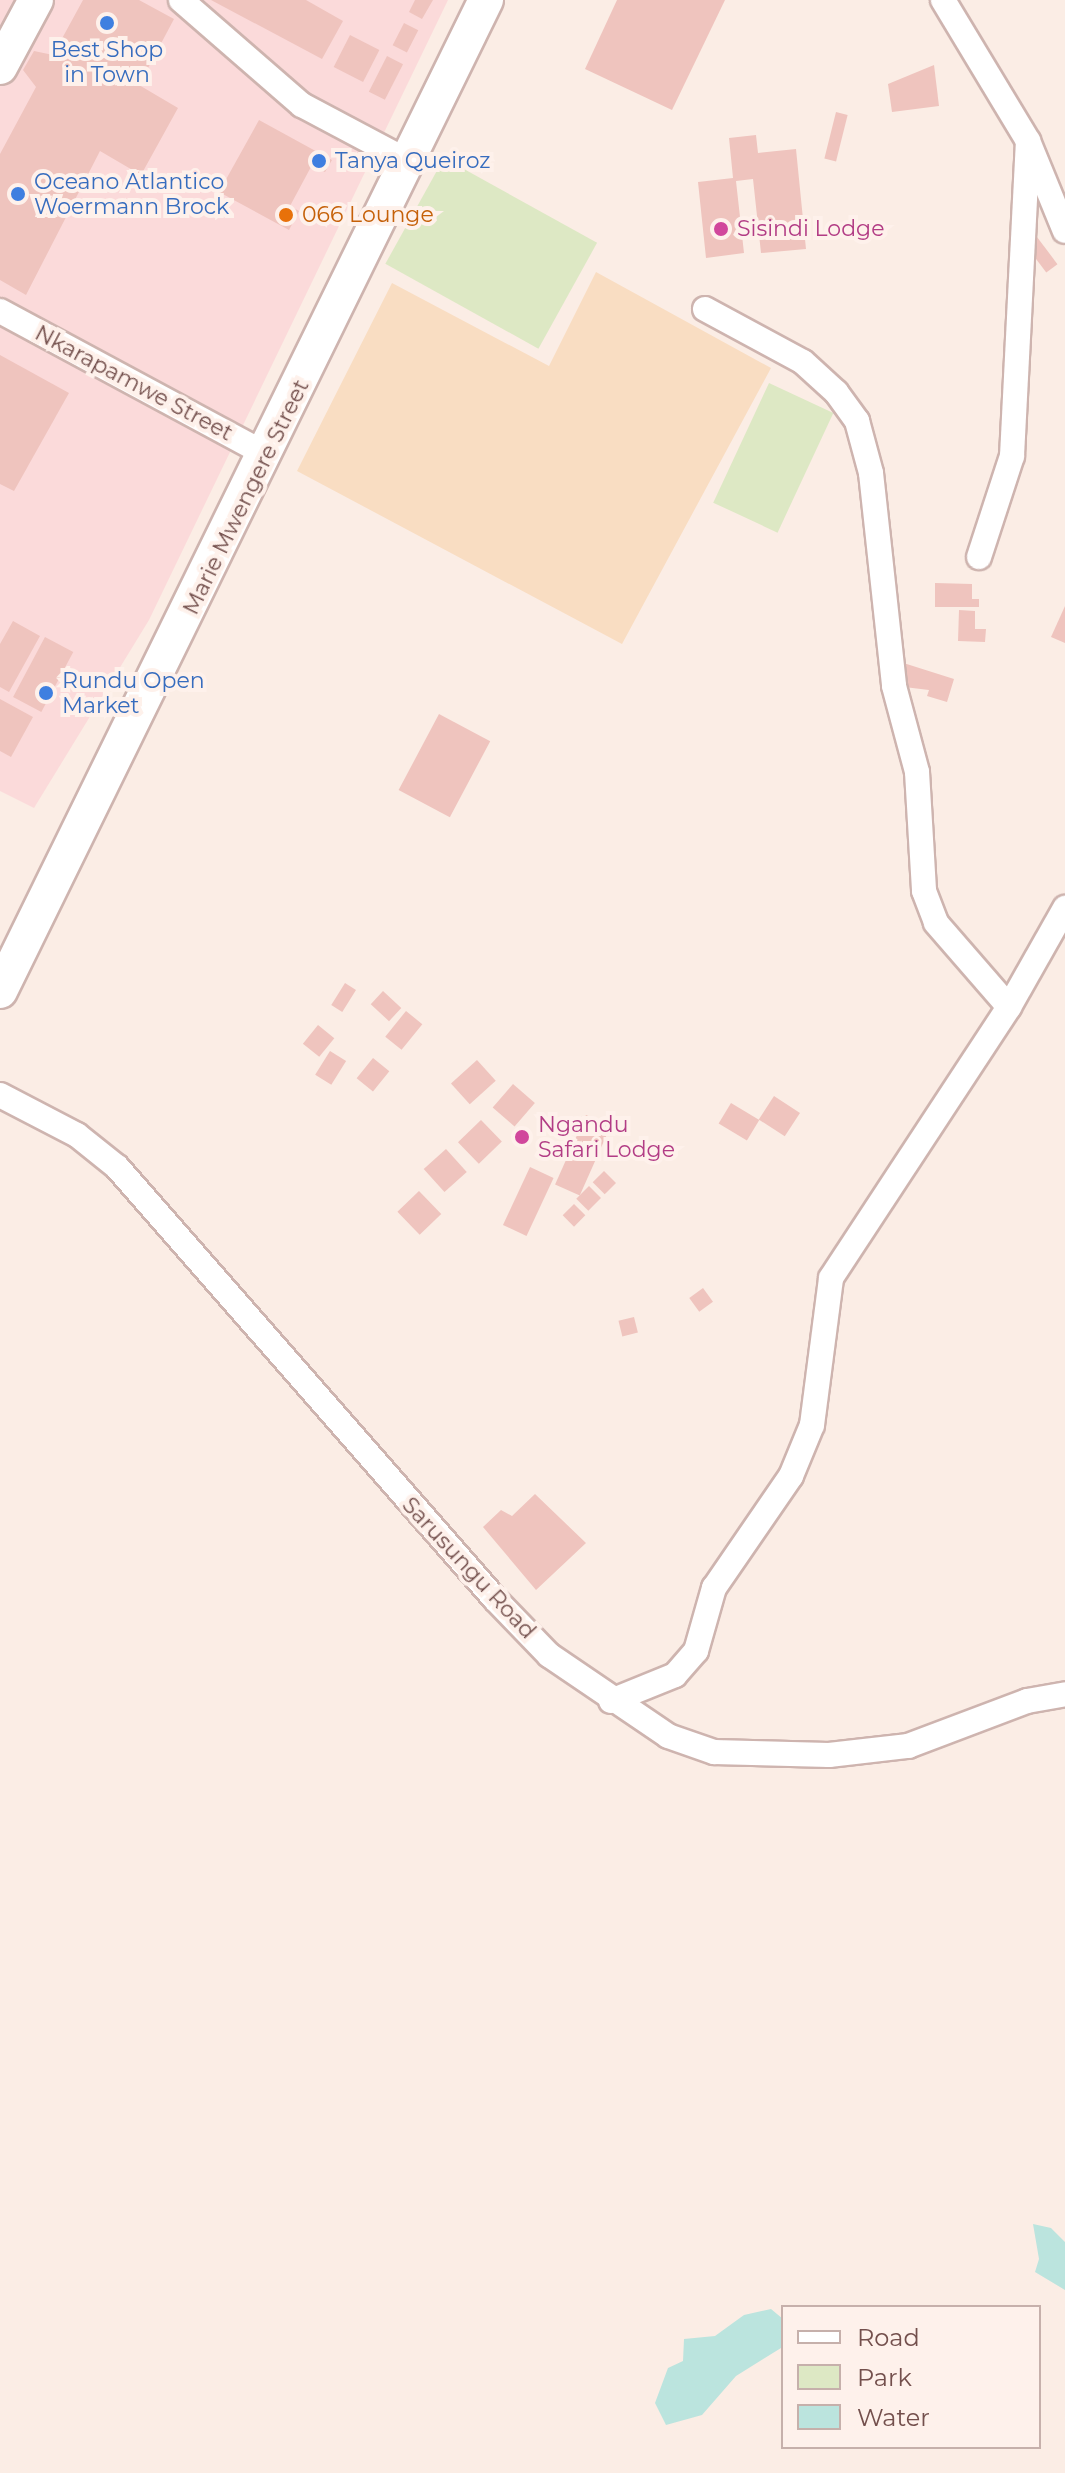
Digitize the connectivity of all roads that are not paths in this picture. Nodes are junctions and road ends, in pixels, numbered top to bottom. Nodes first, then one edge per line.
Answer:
1 (36, 0) edge
2 (181, 0) edge
3 (486, 0) edge
4 (943, 0) edge
5 (0, 67) edge
6 (1028, 141) junction
7 (409, 162) junction
8 (1065, 231) edge
9 (705, 309) dead end
10 (0, 311) edge
11 (267, 455) junction
12 (979, 557) dead end
13 (1065, 908) edge
14 (0, 991) edge
15 (1009, 1007) junction
16 (0, 1095) edge
17 (1065, 1694) edge
18 (611, 1701) junction

1 - 5 main road
2 - 7 street
3 - 7 main road, Marie Mwengere Street
4 - 6 street
6 - 8 street
6 - 12 street
7 - 11 main road, Marie Mwengere Street
9 - 15 street
10 - 11 street, Nkarapamwe Street
11 - 14 main road, Marie Mwengere Street
13 - 15 street
15 - 18 street
16 - 18 street, Sarusungu Road
17 - 18 street, Sarusungu Road

